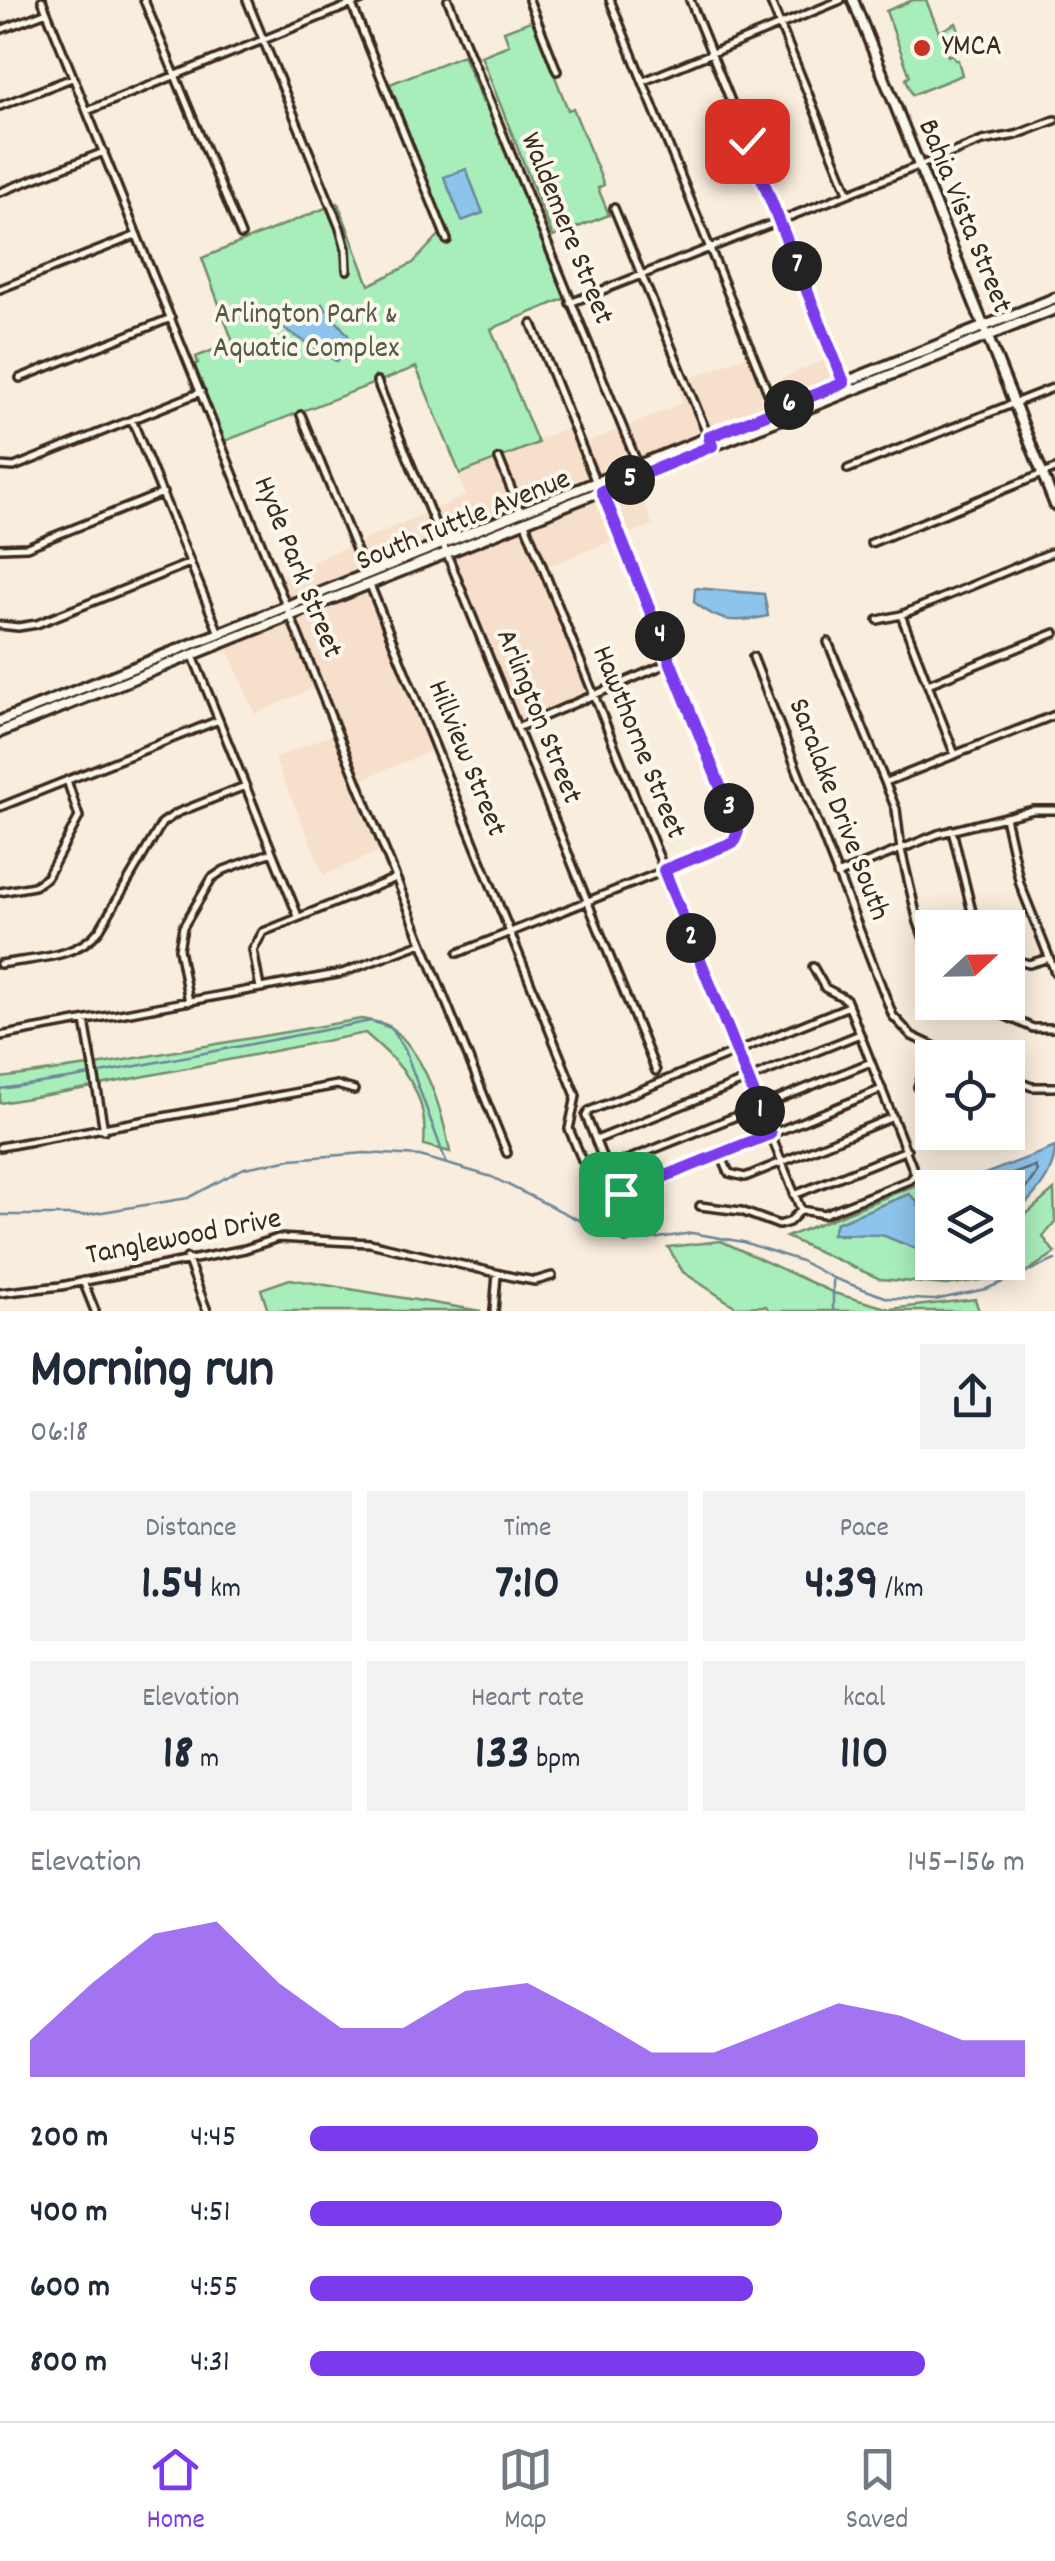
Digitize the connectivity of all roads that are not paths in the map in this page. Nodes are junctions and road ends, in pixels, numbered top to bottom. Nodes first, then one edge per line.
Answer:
1 (42, 0) edge
2 (144, 0) edge
3 (247, 0) edge
4 (362, 0) edge
5 (448, 0) edge
6 (529, 0) edge
7 (610, 0) edge
8 (690, 0) edge
9 (770, 0) edge
10 (842, 0) edge
11 (852, 0) edge
12 (351, 2) edge
13 (47, 12) junction
14 (780, 26) junction
15 (0, 30) edge
16 (264, 40) junction
17 (712, 54) junction
18 (556, 71) dead end
19 (176, 76) junction
20 (73, 78) junction
21 (644, 81) junction
22 (0, 106) edge
23 (87, 111) junction
24 (1055, 120) edge
25 (104, 152) junction
26 (918, 166) junction
27 (0, 192) edge
28 (848, 192) junction
29 (614, 208) dead end
30 (779, 220) junction
31 (137, 235) junction
32 (241, 235) dead end
33 (447, 240) dead end
34 (708, 248) junction
35 (347, 270) dead end
36 (642, 275) junction
37 (0, 289) edge
38 (1055, 298) edge
39 (570, 303) junction
40 (1055, 309) edge
41 (171, 318) junction
42 (532, 324) dead end
43 (985, 333) junction
44 (20, 378) dead end
45 (377, 381) dead end
46 (844, 383) junction
47 (1055, 387) edge
48 (202, 392) junction
49 (848, 392) junction
50 (1014, 403) junction
51 (301, 415) dead end
52 (777, 415) junction
53 (132, 420) junction
54 (711, 441) junction
55 (499, 459) dead end
56 (0, 466) edge
57 (1055, 469) edge
58 (640, 470) junction
59 (848, 470) dead end
60 (1042, 474) junction
61 (600, 486) junction
62 (163, 493) junction
63 (1055, 505) edge
64 (520, 512) junction
65 (524, 522) junction
66 (872, 543) dead end
67 (445, 547) junction
68 (0, 548) edge
69 (1055, 551) edge
70 (191, 562) junction
71 (366, 574) junction
72 (370, 584) junction
73 (288, 605) junction
74 (292, 615) junction
75 (900, 615) junction
76 (878, 620) dead end
77 (0, 625) edge
78 (219, 633) junction
79 (1055, 633) edge
80 (828, 642) dead end
81 (193, 656) junction
82 (754, 657) dead end
83 (670, 662) junction
84 (926, 684) junction
85 (594, 695) junction
86 (1055, 715) edge
87 (0, 720) edge
88 (219, 720) junction
89 (517, 728) junction
90 (0, 732) edge
91 (955, 755) junction
92 (67, 780) junction
93 (885, 782) junction
94 (245, 786) junction
95 (0, 807) edge
96 (1055, 810) edge
97 (1005, 817) junction
98 (952, 830) junction
99 (900, 850) junction
100 (272, 852) junction
101 (664, 870) junction
102 (837, 875) junction
103 (396, 878) junction
104 (0, 892) edge
105 (587, 902) junction
106 (915, 910) edge
107 (972, 910) edge
108 (298, 916) junction
109 (510, 933) junction
110 (422, 943) junction
111 (458, 954) dead end
112 (1049, 958) junction
113 (1025, 963) edge
114 (0, 964) edge
115 (813, 967) dead end
116 (1055, 972) edge
117 (260, 988) junction
118 (189, 1002) junction
119 (849, 1006) junction
120 (1015, 1020) edge
121 (85, 1021) junction
122 (1055, 1028) edge
123 (860, 1034) junction
124 (0, 1036) edge
125 (921, 1040) edge
126 (736, 1052) junction
127 (871, 1062) junction
128 (656, 1071) dead end
129 (748, 1080) junction
130 (1025, 1085) edge
131 (1055, 1087) edge
132 (882, 1089) junction
133 (354, 1090) dead end
134 (759, 1107) junction
135 (893, 1117) junction
136 (104, 1130) junction
137 (770, 1134) junction
138 (596, 1140) junction
139 (0, 1147) edge
140 (907, 1150) junction
141 (507, 1153) dead end
142 (720, 1154) junction
143 (583, 1162) dead end
144 (782, 1164) junction
145 (607, 1168) junction
146 (794, 1195) junction
147 (700, 1206) dead end
148 (800, 1210) junction
149 (187, 1258) junction
150 (497, 1274) junction
151 (552, 1276) dead end
152 (83, 1281) junction
153 (0, 1292) edge
154 (96, 1311) edge
155 (207, 1311) edge
156 (494, 1311) edge

1 - 13 street, Hyde Park Street
2 - 19 street
3 - 16 street
4 - 12 street
5 - 39 street, Waldemere Street
6 - 18 street
7 - 21 street
8 - 17 street
9 - 14 street
10 - 14 street
11 - 26 main road, Bahia Vista Street
12 - 16 street
12 - 33 street
13 - 15 street
13 - 20 street, Hyde Park Street
14 - 17 street
14 - 28 street
16 - 19 street
16 - 35 street
17 - 21 street
17 - 30 street
19 - 23 street
19 - 32 street
20 - 22 street
20 - 23 street, Hyde Park Street
21 - 34 street
23 - 25 street, Hyde Park Street
24 - 26 street
25 - 27 street
25 - 31 street, Hyde Park Street
26 - 28 street
26 - 43 main road, Bahia Vista Street
28 - 30 street
29 - 36 street
30 - 34 street
30 - 46 street
31 - 37 street
31 - 41 street, Hyde Park Street
34 - 36 street
34 - 52 street
36 - 39 street
36 - 54 street
38 - 43 main road, South Tuttle Avenue
39 - 58 street, Waldemere Street
40 - 43 main road, South Tuttle Avenue
41 - 44 street
41 - 48 street, Hyde Park Street
42 - 61 street
43 - 46 main road, South Tuttle Avenue
43 - 49 main road, South Tuttle Avenue
43 - 50 main road, Bahia Vista Street
45 - 67 street, Arlington Street
46 - 49 street
46 - 52 main road, South Tuttle Avenue
47 - 50 street
48 - 53 street
48 - 73 street, Hyde Park Street
49 - 52 main road, South Tuttle Avenue
50 - 59 street
50 - 60 main road, Bahia Vista Street
51 - 71 street, Hillview Street
52 - 54 main road, South Tuttle Avenue
53 - 56 street
53 - 62 street
54 - 58 main road, South Tuttle Avenue
55 - 64 street, Hawthorne Street
57 - 60 street
58 - 61 main road, South Tuttle Avenue
60 - 63 main road, Bahia Vista Street
60 - 66 street
61 - 64 main road, South Tuttle Avenue
61 - 65 main road, South Tuttle Avenue
61 - 83 street
62 - 68 street
62 - 70 street
64 - 65 street, Hawthorne Street
64 - 67 main road, South Tuttle Avenue
65 - 67 main road, South Tuttle Avenue
65 - 85 street, Hawthorne Street
67 - 71 main road, South Tuttle Avenue
67 - 72 main road, South Tuttle Avenue
67 - 89 street, Arlington Street
69 - 75 street
70 - 77 street
70 - 78 street
71 - 72 street, Hillview Street
71 - 73 main road, South Tuttle Avenue
72 - 74 main road, South Tuttle Avenue
72 - 109 street, Hillview Street
73 - 74 street, Hyde Park Street
73 - 78 main road, South Tuttle Avenue
74 - 81 main road, South Tuttle Avenue
74 - 103 street, Hyde Park Street
75 - 76 street
75 - 84 street
78 - 87 main road, South Tuttle Avenue
79 - 84 street
80 - 93 street
81 - 88 street
81 - 90 main road, South Tuttle Avenue
82 - 102 street, Saralake Drive South
83 - 85 street
83 - 101 street
84 - 91 street
85 - 89 street
85 - 101 street, Hawthorne Street
86 - 91 street
88 - 92 street
88 - 94 street
89 - 105 street, Arlington Street
91 - 93 street
92 - 95 street
92 - 104 street
93 - 99 street
94 - 100 street
94 - 114 street
96 - 97 street
97 - 98 street
97 - 112 street
98 - 99 street
98 - 107 street
99 - 102 street
99 - 106 street
100 - 108 street
100 - 118 street
101 - 105 street
101 - 126 street, Hawthorne Street
102 - 125 street, Saralake Drive South
103 - 108 street
103 - 110 street, Hyde Park Street
105 - 109 street
105 - 128 street, Arlington Street
108 - 117 street
109 - 111 street
109 - 143 street, Hillview Street
110 - 117 street
110 - 141 street, Hyde Park Street
112 - 113 street
112 - 116 street
115 - 119 street
117 - 118 street
118 - 121 street
119 - 123 street
119 - 126 street
120 - 122 street
121 - 124 street
121 - 136 street
123 - 127 street
123 - 129 street
126 - 129 street, Hawthorne Street
126 - 138 street
127 - 132 street
127 - 134 street
129 - 134 street, Hawthorne Street
129 - 138 street
130 - 131 street
132 - 135 street
132 - 137 street
133 - 136 street
134 - 137 street, Hawthorne Street
134 - 145 street
135 - 140 street
135 - 144 street
136 - 139 street
137 - 142 street
137 - 144 street, Hawthorne Street
138 - 145 street
140 - 146 street
140 - 148 street
142 - 144 street
142 - 145 street
144 - 146 street, Hawthorne Street
146 - 148 street, Hawthorne Street
147 - 148 street
149 - 150 street, Tanglewood Drive
149 - 152 street, Tanglewood Drive
149 - 155 street
150 - 151 street, Tanglewood Drive
150 - 156 street
152 - 153 street, Tanglewood Drive
152 - 154 street

